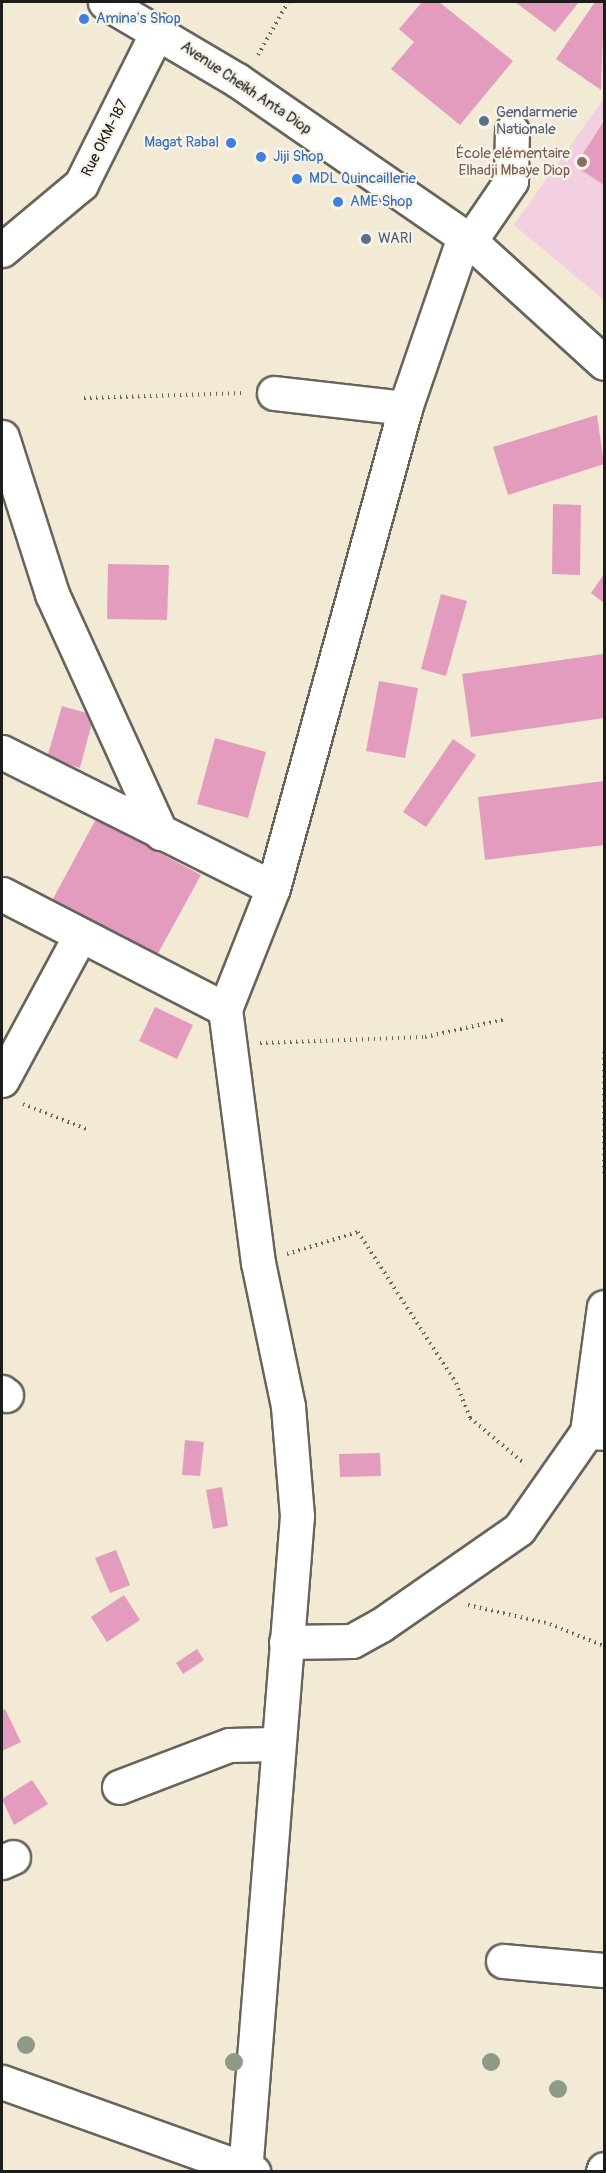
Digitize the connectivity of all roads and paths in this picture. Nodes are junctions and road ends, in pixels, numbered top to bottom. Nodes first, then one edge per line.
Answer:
1 (105, 2) edge
2 (288, 2) edge
3 (158, 30) junction
4 (237, 80) junction
5 (512, 131) dead end
6 (467, 239) junction
7 (2, 250) edge
8 (604, 363) edge
9 (274, 393) joint
10 (84, 398) dead end
11 (405, 408) junction
12 (2, 436) edge
13 (2, 752) edge
14 (161, 833) junction
15 (273, 888) junction
16 (2, 894) edge
17 (80, 936) junction
18 (225, 1009) junction
19 (506, 1019) dead end
20 (225, 1043) junction
21 (604, 1052) edge
22 (10, 1091) edge
23 (90, 1130) dead end
24 (604, 1175) edge
25 (258, 1263) junction
26 (604, 1306) edge
27 (596, 1432) edge
28 (547, 1489) junction
29 (465, 1604) dead end
30 (286, 1642) junction
31 (604, 1646) edge
32 (276, 1744) junction
33 (119, 1787) dead end
34 (503, 1961) dead end
35 (604, 1970) edge
36 (2, 2082) edge
37 (248, 2171) edge

1 - 3 street, Avenue Cheikh Anta Diop
2 - 4 path
3 - 4 street, Avenue Cheikh Anta Diop
3 - 7 street, Rue OKM-187
4 - 6 street, Avenue Cheikh Anta Diop
5 - 6 street
6 - 8 street, Avenue Cheikh Anta Diop
6 - 11 street
9 - 10 path
9 - 11 street
11 - 15 street
12 - 14 street
13 - 14 street
14 - 15 street
15 - 18 street
16 - 17 street
17 - 18 street
17 - 22 street
18 - 20 street
19 - 20 path
20 - 25 street
21 - 24 path
22 - 23 path
25 - 28 path
25 - 30 street
26 - 27 street
27 - 28 street
28 - 30 street
29 - 31 path
30 - 32 street
32 - 33 street
32 - 37 street
34 - 35 street
36 - 37 street

